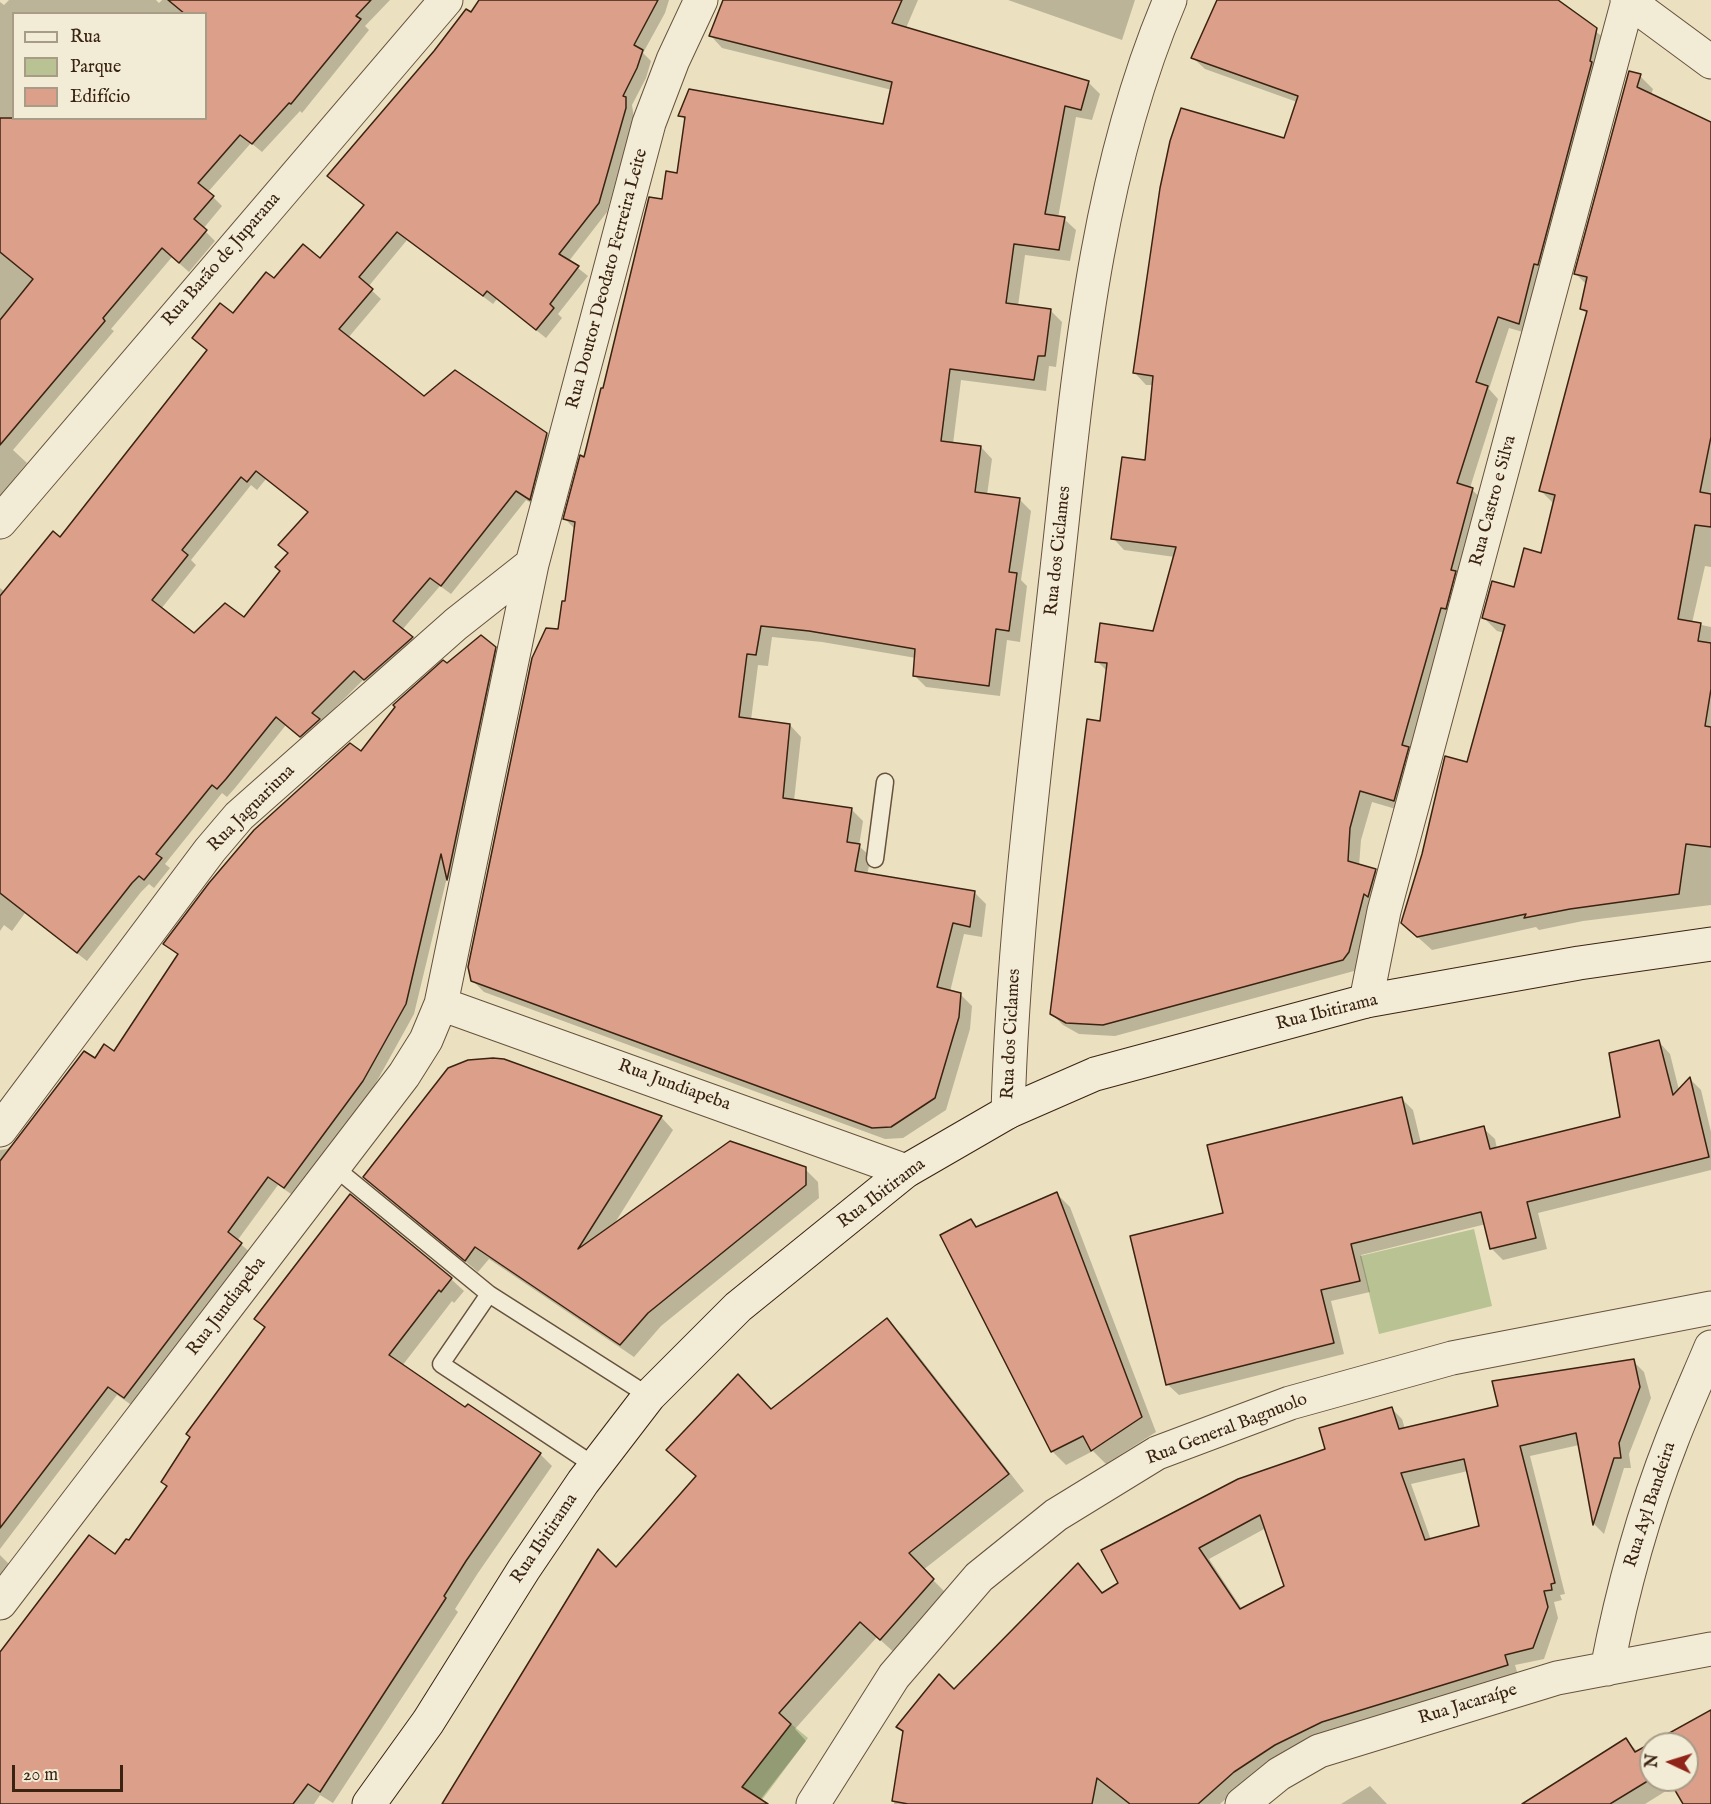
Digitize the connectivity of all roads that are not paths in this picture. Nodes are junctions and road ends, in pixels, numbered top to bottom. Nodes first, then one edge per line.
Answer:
1 (446, 0) edge
2 (701, 0) edge
3 (1170, 0) edge
4 (1627, 1) edge
5 (1711, 62) edge
6 (0, 522) edge
7 (532, 564) junction
8 (885, 782) dead end
9 (875, 859) dead end
10 (1711, 944) edge
11 (1366, 1001) junction
12 (441, 1004) junction
13 (1008, 1113) junction
14 (0, 1130) edge
15 (334, 1167) junction
16 (906, 1171) junction
17 (489, 1294) junction
18 (1711, 1308) edge
19 (1711, 1347) edge
20 (649, 1396) junction
21 (596, 1466) junction
22 (0, 1603) edge
23 (1711, 1649) edge
24 (1607, 1669) junction
25 (369, 1804) edge
26 (813, 1804) edge
27 (1242, 1804) edge

1 - 6 street, Rua Barão de Juparana
2 - 7 street, Rua Doutor Deodato Ferreira Leite
3 - 13 street, Rua dos Ciclames
4 - 5 street
4 - 11 street, Rua Castro e Silva
7 - 12 street, Rua Jundiapeba
7 - 14 street, Rua Jaguariuna
8 - 9 lane
10 - 11 street, Rua Ibitirama
11 - 13 street, Rua Ibitirama
12 - 15 street, Rua Jundiapeba
12 - 16 street, Rua Jundiapeba
13 - 16 street, Rua Ibitirama
15 - 17 lane
15 - 22 street, Rua Jundiapeba
16 - 20 street, Rua Ibitirama
17 - 20 lane
17 - 21 lane
18 - 26 street, Rua General Bagnuolo
19 - 24 street, Rua Ayl Bandeira
20 - 21 street, Rua Ibitirama
21 - 25 street, Rua Ibitirama
23 - 24 street, Rua Jacaraípe
24 - 27 street, Rua Jacaraípe

